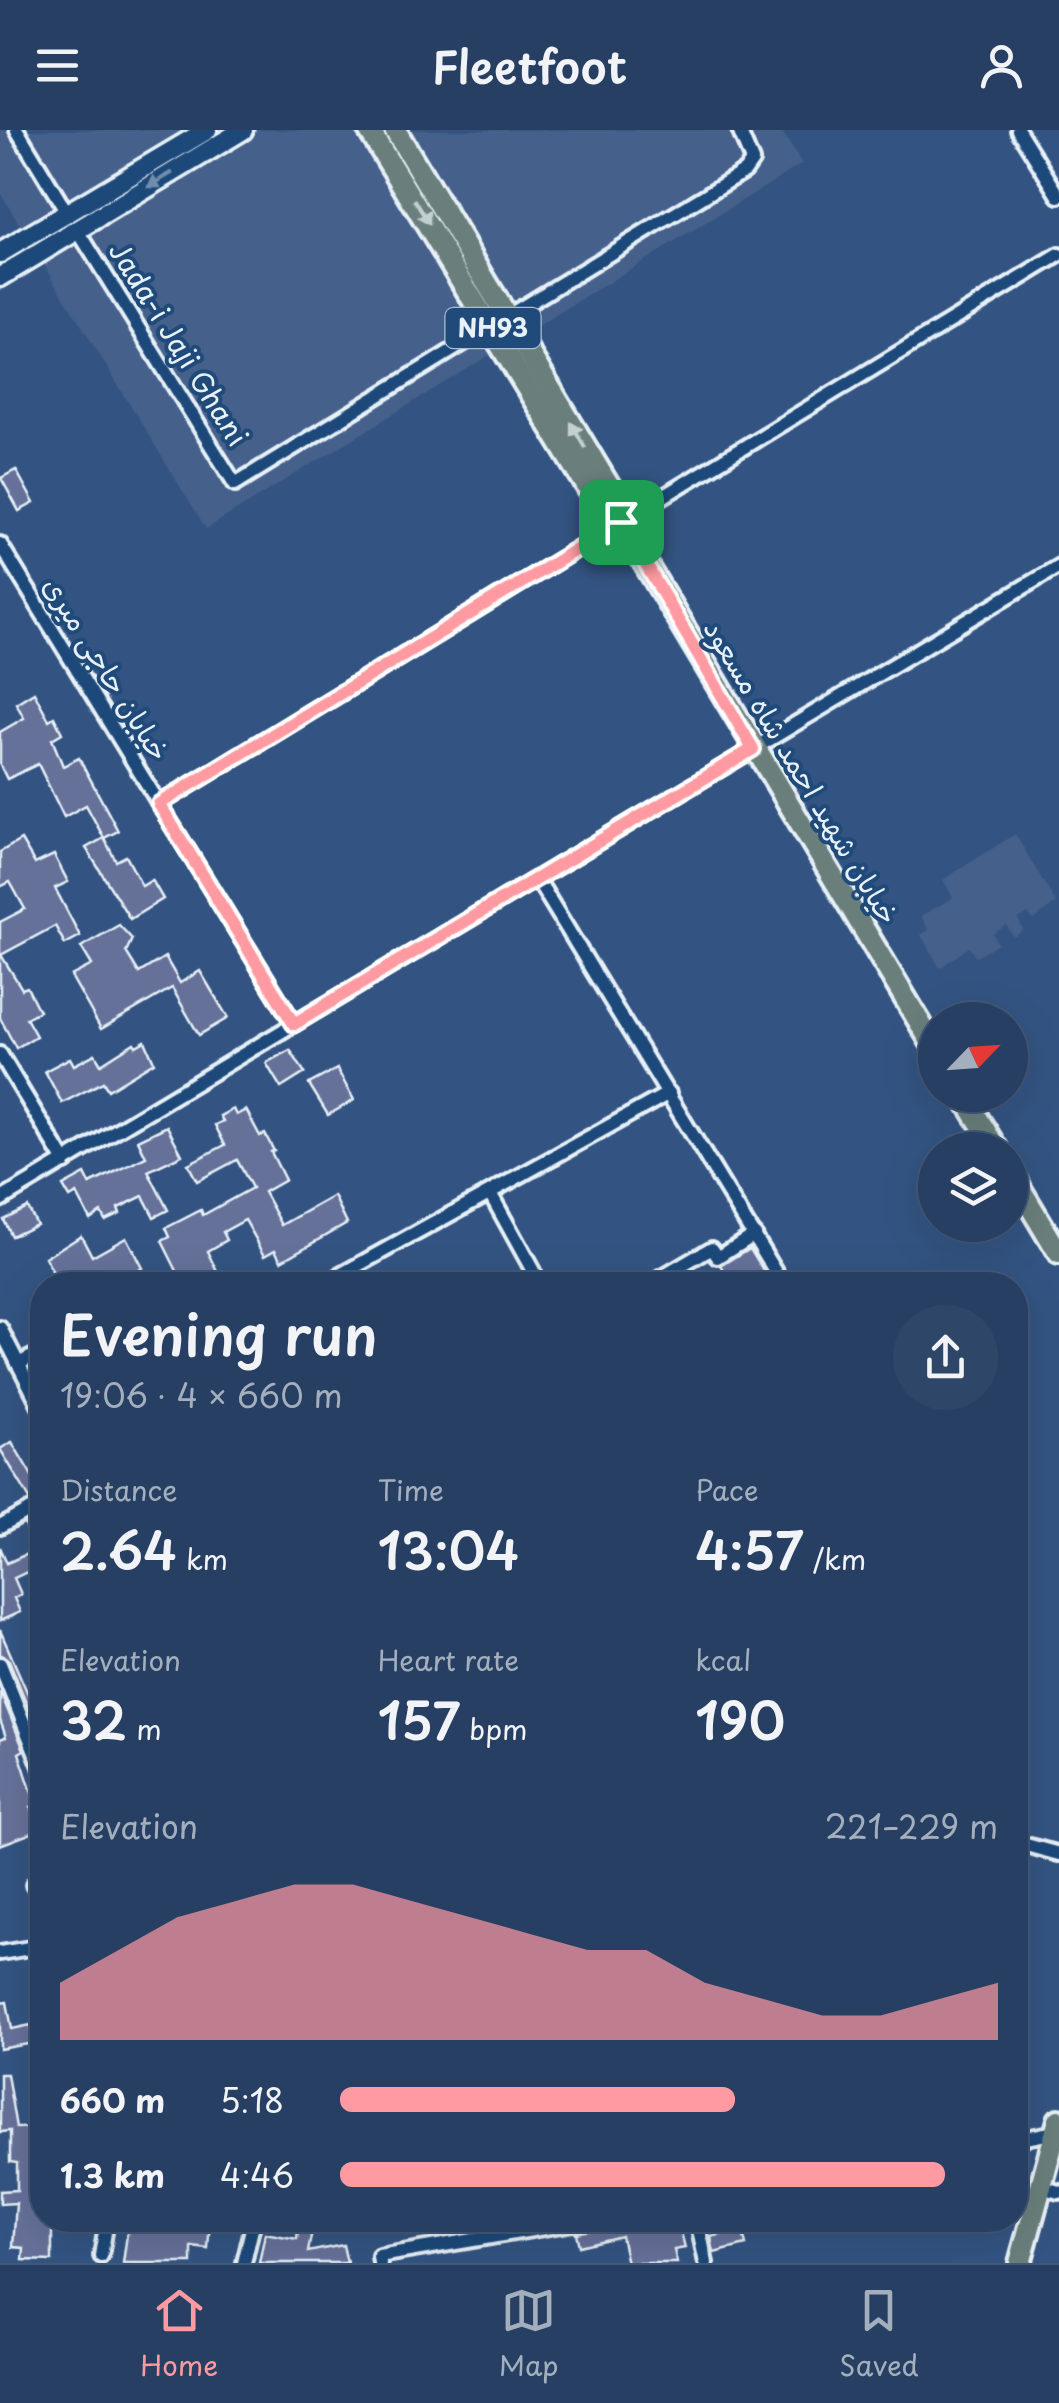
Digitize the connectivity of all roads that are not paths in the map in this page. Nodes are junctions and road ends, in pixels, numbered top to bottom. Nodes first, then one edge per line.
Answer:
1 (18, 130) edge
2 (207, 130) edge
3 (244, 130) edge
4 (369, 130) edge
5 (395, 130) edge
6 (739, 130) edge
7 (1018, 130) edge
8 (1059, 196) edge
9 (72, 221) junction
10 (0, 254) edge
11 (1059, 255) edge
12 (0, 277) edge
13 (500, 321) junction
14 (621, 522) junction
15 (0, 544) edge
16 (1059, 566) edge
17 (753, 749) junction
18 (159, 804) junction
19 (537, 878) junction
20 (918, 1020) edge
21 (294, 1024) junction
22 (0, 1054) edge
23 (669, 1093) junction
24 (64, 1162) junction
25 (490, 1193) junction
26 (1028, 1199) edge
27 (0, 1200) edge
28 (754, 1234) junction
29 (1056, 1242) edge
30 (533, 1270) dead end
31 (346, 1272) edge
32 (671, 1272) edge
33 (776, 1272) edge
34 (0, 1328) edge
35 (30, 1358) edge
36 (18, 1364) junction
37 (30, 1387) edge
38 (30, 1511) edge
39 (0, 1527) edge
40 (0, 1664) edge
41 (30, 1739) edge
42 (1028, 1846) edge
43 (1059, 1854) edge
44 (30, 1948) edge
45 (0, 1952) edge
46 (1057, 2126) edge
47 (1028, 2136) edge
48 (1050, 2189) edge
49 (105, 2232) edge
50 (251, 2232) edge
51 (520, 2232) edge
52 (700, 2232) edge
53 (101, 2256) dead end
54 (244, 2263) edge
55 (380, 2263) edge
56 (706, 2263) edge
57 (1020, 2263) edge

1 - 9 street, Jada-i Jaji Ghani
2 - 9 main road
3 -> 9 main road
4 -> 13 main road, خیابان شهید احمد شاه مسعود / NH93
5 - 13 main road, خیابان شهید احمد شاه مسعود / NH93
6 - 13 street, Jada-i Jaji Ghani
7 - 8 street
9 - 10 main road
9 - 12 main road
9 - 13 street, Jada-i Jaji Ghani
11 - 14 street
13 - 14 main road, خیابان شهید احمد شاه مسعود / NH93
14 - 17 main road, خیابان شهید احمد شاه مسعود / NH93
14 - 18 street
15 - 18 street, خیابان حاجی میری
16 - 17 street
17 - 19 street
17 - 20 main road, خیابان شهید احمد شاه مسعود / NH93
18 - 21 street, خیابان حاجی میری
19 - 21 street
19 - 23 street
21 - 24 street
22 - 24 street
23 - 25 street
23 - 28 street
24 - 27 street
25 - 30 street
25 - 31 street
26 - 29 main road
28 - 32 street
28 - 33 street
34 - 36 street
35 - 36 street
36 - 37 street
38 - 39 street
40 - 41 street
42 - 43 street
44 - 45 street
46 - 47 street
46 - 48 main road
48 - 57 main road
49 - 53 street
50 - 54 street
51 - 55 street
52 - 56 street

